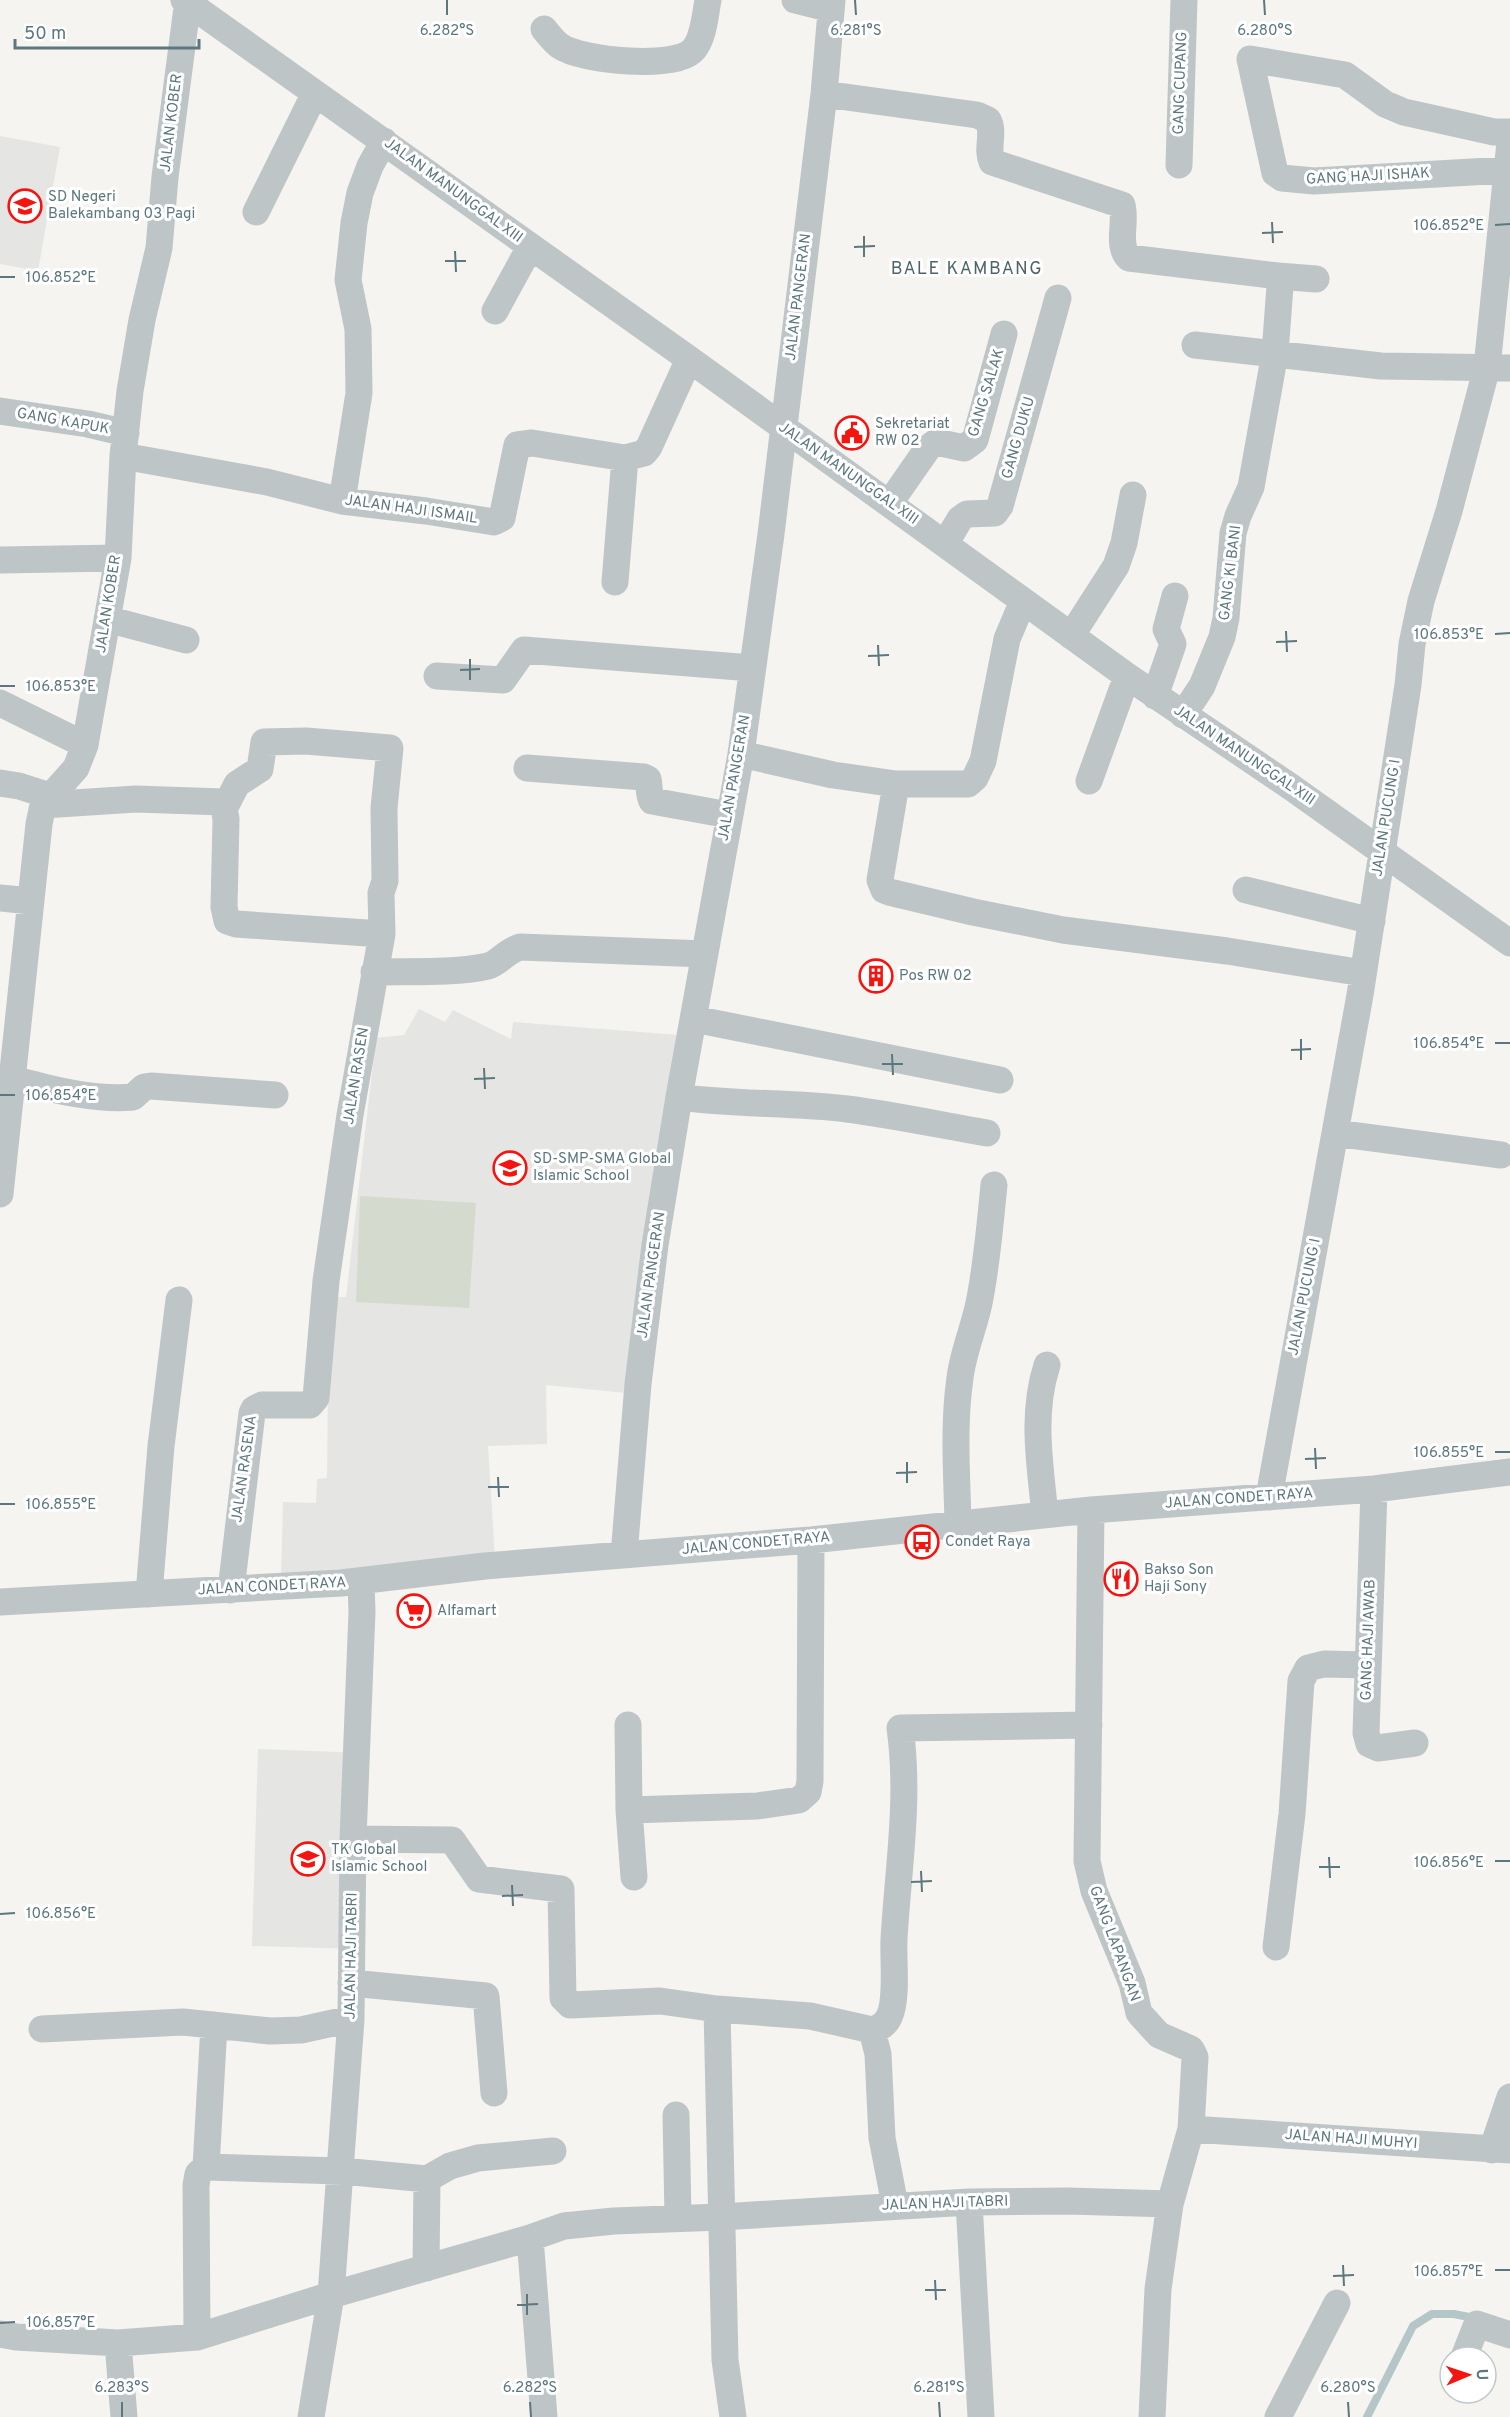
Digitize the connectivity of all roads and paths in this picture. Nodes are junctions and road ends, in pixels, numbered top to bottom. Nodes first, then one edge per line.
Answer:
1 (708, 0) edge
2 (795, 0) edge
3 (1184, 0) edge
4 (187, 1) edge
5 (832, 4) edge
6 (544, 29) dead end
7 (315, 93) junction
8 (824, 94) junction
9 (1510, 132) edge
10 (384, 141) junction
11 (1510, 141) edge
12 (1179, 165) dead end
13 (1507, 170) junction
14 (256, 212) dead end
15 (530, 247) junction
16 (1278, 276) junction
17 (1316, 279) dead end
18 (1058, 298) dead end
19 (495, 311) dead end
20 (1004, 334) dead end
21 (1195, 345) dead end
22 (1275, 353) junction
23 (689, 359) junction
24 (1499, 368) edge
25 (0, 411) edge
26 (783, 428) junction
27 (125, 445) junction
28 (625, 458) junction
29 (1133, 495) dead end
30 (342, 501) junction
31 (889, 504) junction
32 (945, 544) junction
33 (118, 558) junction
34 (0, 560) edge
35 (615, 582) dead end
36 (1175, 596) dead end
37 (1023, 601) junction
38 (107, 619) junction
39 (1071, 636) junction
40 (186, 640) dead end
41 (752, 668) junction
42 (437, 676) dead end
43 (1127, 676) junction
44 (1155, 696) junction
45 (0, 703) edge
46 (1183, 715) junction
47 (85, 745) junction
48 (741, 754) junction
49 (527, 768) dead end
50 (1089, 781) dead end
51 (0, 783) edge
52 (896, 784) junction
53 (46, 801) junction
54 (225, 807) junction
55 (729, 815) junction
56 (1382, 851) junction
57 (1246, 890) dead end
58 (0, 898) edge
59 (31, 902) junction
60 (1372, 921) junction
61 (381, 934) junction
62 (1510, 943) edge
63 (705, 954) junction
64 (374, 972) junction
65 (1363, 973) junction
66 (694, 1019) junction
67 (6, 1078) edge
68 (1000, 1080) dead end
69 (275, 1095) dead end
70 (679, 1097) junction
71 (987, 1133) dead end
72 (1335, 1133) junction
73 (1501, 1155) dead end
74 (994, 1185) dead end
75 (0, 1194) edge
76 (179, 1300) dead end
77 (1047, 1365) dead end
78 (313, 1403) joint
79 (1510, 1472) edge
80 (1374, 1489) junction
81 (1269, 1497) junction
82 (1090, 1510) junction
83 (1045, 1515) junction
84 (958, 1524) junction
85 (811, 1539) junction
86 (624, 1555) junction
87 (361, 1581) junction
88 (231, 1590) junction
89 (149, 1594) junction
90 (0, 1602) edge
91 (1368, 1665) junction
92 (628, 1725) dead end
93 (1089, 1725) junction
94 (1415, 1743) dead end
95 (629, 1810) junction
96 (353, 1839) junction
97 (634, 1877) dead end
98 (1276, 1947) dead end
99 (351, 1983) junction
100 (717, 2009) junction
101 (351, 2019) junction
102 (214, 2025) junction
103 (42, 2029) dead end
104 (872, 2030) junction
105 (494, 2094) dead end
106 (1510, 2097) edge
107 (676, 2115) dead end
108 (1191, 2129) junction
109 (1501, 2150) edge
110 (553, 2151) dead end
111 (206, 2167) junction
112 (342, 2171) junction
113 (427, 2179) junction
114 (969, 2202) junction
115 (1170, 2204) junction
116 (895, 2205) junction
117 (721, 2217) junction
118 (678, 2218) junction
119 (531, 2238) junction
120 (426, 2268) junction
121 (331, 2295) junction
122 (1337, 2303) dead end
123 (0, 2334) edge
124 (1510, 2335) edge
125 (197, 2337) junction
126 (118, 2343) junction
127 (1469, 2345) edge
128 (124, 2417) edge
129 (311, 2417) edge
130 (544, 2417) edge
131 (733, 2417) edge
132 (981, 2417) edge
133 (1152, 2417) edge
134 (1278, 2417) edge

1 - 6 street
2 - 5 street
3 - 12 street, GANG CUPANG
4 - 7 street, JALAN MANUNGGAL XIII
4 - 27 street, JALAN KOBER
5 - 8 street, JALAN PANGERAN
7 - 10 street, JALAN MANUNGGAL XIII
7 - 14 street
8 - 16 street
8 - 26 street, JALAN PANGERAN
9 - 13 street, GANG HAJI ISHAK
10 - 15 street, JALAN MANUNGGAL XIII
10 - 30 street
11 - 13 street, JALAN PUCUNG I
13 - 24 street, JALAN PUCUNG I
15 - 19 street
15 - 23 street, JALAN MANUNGGAL XIII
16 - 17 street
16 - 22 street, GANG KI BANI
18 - 32 street, GANG DUKU
20 - 31 street, GANG SALAK
21 - 22 street
22 - 24 street
22 - 46 street, GANG KI BANI
23 - 26 street, JALAN MANUNGGAL XIII
23 - 28 street
24 - 56 street, JALAN PUCUNG I
25 - 27 street, GANG KAPUK
26 - 31 street, JALAN MANUNGGAL XIII
26 - 41 street, JALAN PANGERAN
27 - 30 street, JALAN HAJI ISMAIL
27 - 33 street, JALAN KOBER
28 - 30 street, JALAN HAJI ISMAIL
28 - 35 street
29 - 39 street
31 - 32 street, JALAN MANUNGGAL XIII
32 - 37 street, JALAN MANUNGGAL XIII
33 - 34 street
33 - 38 street, JALAN KOBER
36 - 44 street
37 - 39 street, JALAN MANUNGGAL XIII
37 - 52 street
38 - 40 street
38 - 47 street, JALAN KOBER
39 - 43 street, JALAN MANUNGGAL XIII
41 - 42 street
41 - 48 street, JALAN PANGERAN
43 - 44 street, JALAN MANUNGGAL XIII
43 - 50 street
44 - 46 street, JALAN MANUNGGAL XIII
45 - 47 street
46 - 56 street, JALAN MANUNGGAL XIII
47 - 53 street, JALAN KOBER
48 - 52 street
48 - 55 street, JALAN PANGERAN
49 - 55 street
51 - 53 street
52 - 65 street
53 - 54 street
53 - 59 street
54 - 61 street
54 - 61 street, JALAN RASEN
55 - 63 street, JALAN PANGERAN
56 - 60 street, JALAN PUCUNG I
56 - 62 street, JALAN MANUNGGAL XIII
57 - 60 street
58 - 59 street
59 - 67 street
60 - 65 street, JALAN PUCUNG I
61 - 64 street, JALAN RASEN
63 - 64 street
63 - 66 street, JALAN PANGERAN
64 - 78 street, JALAN RASEN
65 - 72 street, JALAN PUCUNG I
66 - 68 street
66 - 70 street, JALAN PANGERAN
67 - 69 street
67 - 75 street
70 - 71 street
70 - 86 street, JALAN PANGERAN
72 - 73 street
72 - 81 street, JALAN PUCUNG I
74 - 84 street
76 - 89 street
77 - 83 street
78 - 88 street, JALAN RASENA
79 - 80 street, JALAN CONDET RAYA
80 - 81 street, JALAN CONDET RAYA
80 - 91 street, GANG HAJI AWAB
81 - 82 street, JALAN CONDET RAYA
82 - 83 street, JALAN CONDET RAYA
82 - 93 street, GANG LAPANGAN
83 - 84 street, JALAN CONDET RAYA
84 - 85 street, JALAN CONDET RAYA
85 - 86 street, JALAN CONDET RAYA
85 - 95 street
86 - 87 street, JALAN CONDET RAYA
87 - 88 street, JALAN CONDET RAYA
87 - 96 street, JALAN HAJI TABRI
88 - 89 street, JALAN CONDET RAYA
89 - 90 street, JALAN CONDET RAYA
91 - 94 street, GANG HAJI AWAB
91 - 98 street
92 - 95 street
93 - 104 street
93 - 108 street, GANG LAPANGAN
95 - 97 street
96 - 99 street, JALAN HAJI TABRI
96 - 100 street
99 - 101 street, JALAN HAJI TABRI
99 - 105 street
100 - 104 street
100 - 117 street
101 - 102 street
101 - 112 street, JALAN HAJI TABRI
102 - 103 street
102 - 111 street
104 - 116 street
106 - 109 street
107 - 118 street
108 - 109 street, JALAN HAJI MUHYI
108 - 115 street, GANG LAPANGAN
110 - 113 street
111 - 112 street
111 - 125 street
112 - 113 street
112 - 121 street, JALAN HAJI TABRI
113 - 120 street
114 - 115 street, JALAN HAJI TABRI
114 - 116 street, JALAN HAJI TABRI
114 - 132 street
115 - 133 street, GANG LAPANGAN
116 - 117 street, JALAN HAJI TABRI
117 - 118 street, JALAN HAJI TABRI
117 - 131 street
118 - 119 street, JALAN HAJI TABRI
119 - 120 street, JALAN HAJI TABRI
119 - 130 street
120 - 121 street, JALAN HAJI TABRI
121 - 125 street
121 - 129 street, JALAN HAJI TABRI
122 - 134 street
123 - 126 street
124 - 127 street
125 - 126 street
126 - 128 street

